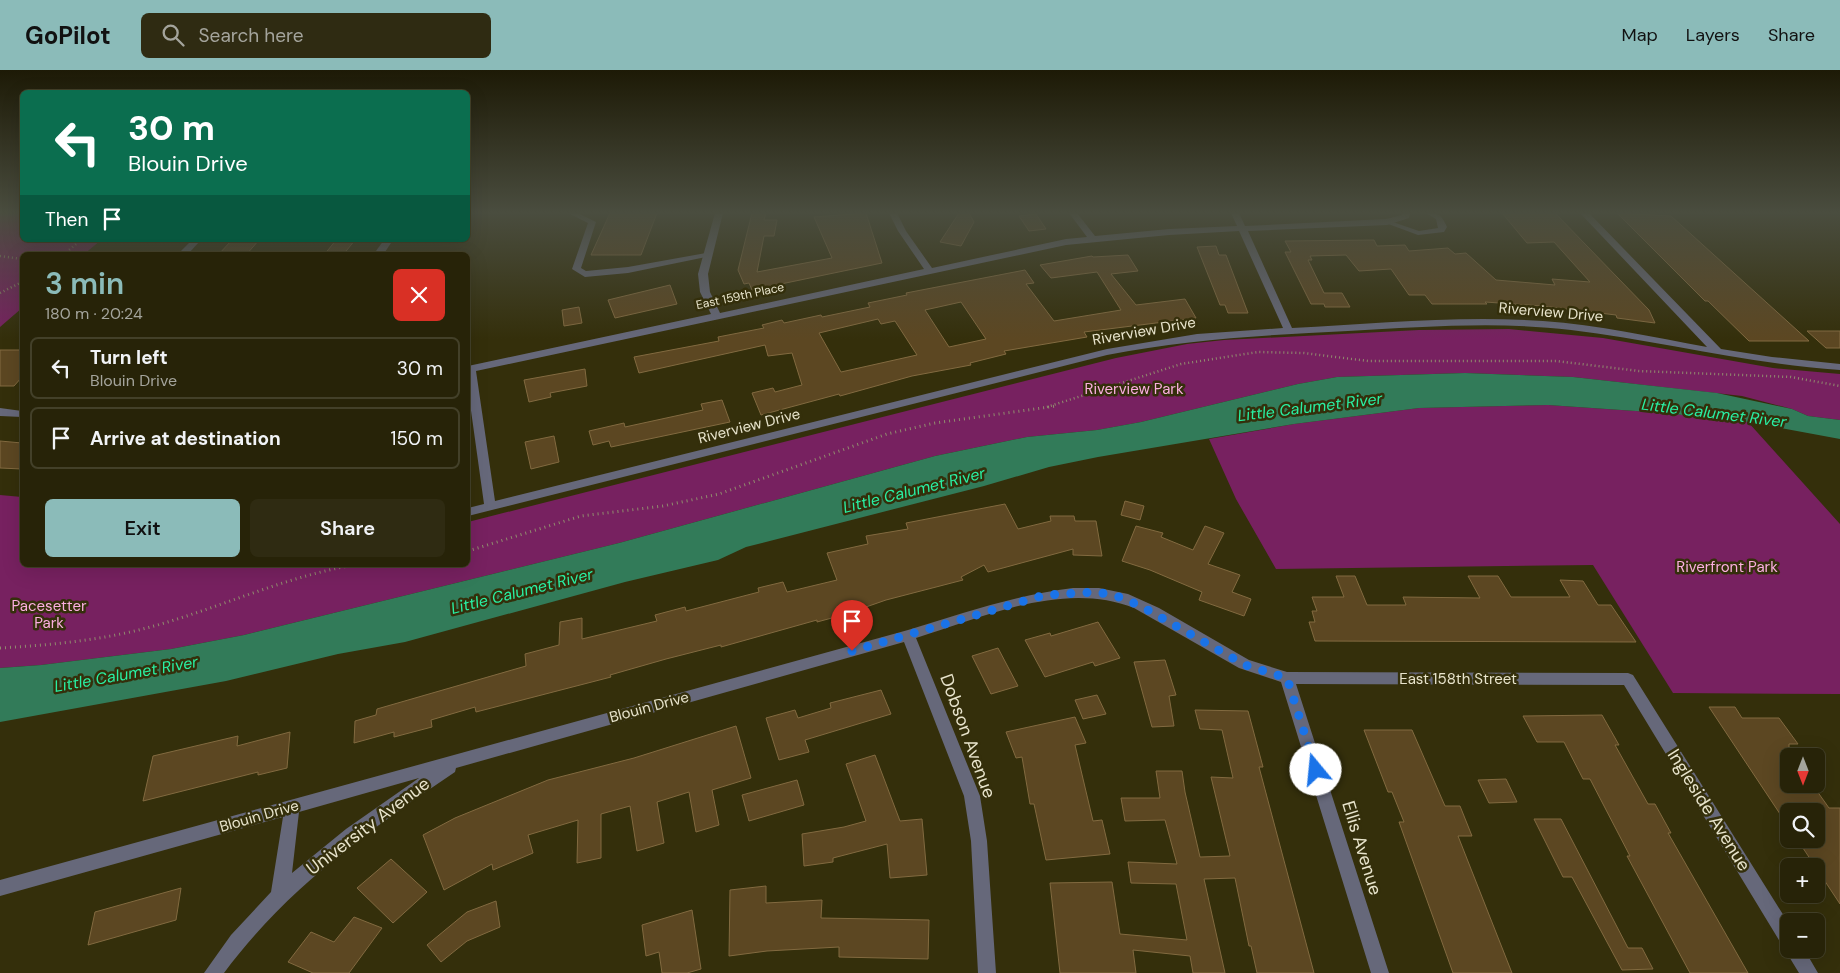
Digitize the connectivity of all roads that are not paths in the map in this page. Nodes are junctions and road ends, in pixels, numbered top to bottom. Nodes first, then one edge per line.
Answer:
1 (581, 255) edge
2 (706, 255) joint
3 (919, 255) edge
4 (1005, 255) edge
5 (1254, 255) edge
6 (1624, 255) edge
7 (929, 270) junction
8 (716, 315) junction
9 (1289, 331) junction
10 (1717, 352) junction
11 (1840, 367) edge
12 (470, 369) edge
13 (470, 376) edge
14 (0, 412) edge
15 (20, 414) edge
16 (490, 506) junction
17 (470, 511) edge
18 (908, 636) junction
19 (1287, 678) junction
20 (1628, 679) joint
21 (459, 760) junction
22 (292, 807) junction
23 (0, 888) edge
24 (279, 896) junction
25 (1780, 925) edge
26 (1800, 958) edge
27 (213, 973) edge
28 (987, 973) edge
29 (1380, 973) edge
30 (1809, 973) edge

1 - 2 lane
2 - 8 street
3 - 7 street
4 - 7 street, East 159th Place
5 - 9 street
6 - 10 street
7 - 8 street, East 159th Place
8 - 12 street, East 159th Place
9 - 10 street, Riverview Drive
9 - 16 street, Riverview Drive
10 - 11 street, Riverview Drive
13 - 16 street
14 - 15 street
16 - 17 street, Riverview Drive
18 - 19 street, Blouin Drive
18 - 21 street, Blouin Drive
18 - 28 street, Dobson Avenue
19 - 20 street, East 158th Street
19 - 29 street, Ellis Avenue
20 - 25 street, Ingleside Avenue
21 - 22 street, Blouin Drive
21 - 24 street, University Avenue
22 - 23 street, Blouin Drive
22 - 24 street, University Avenue
24 - 27 street, University Avenue
26 - 30 street

